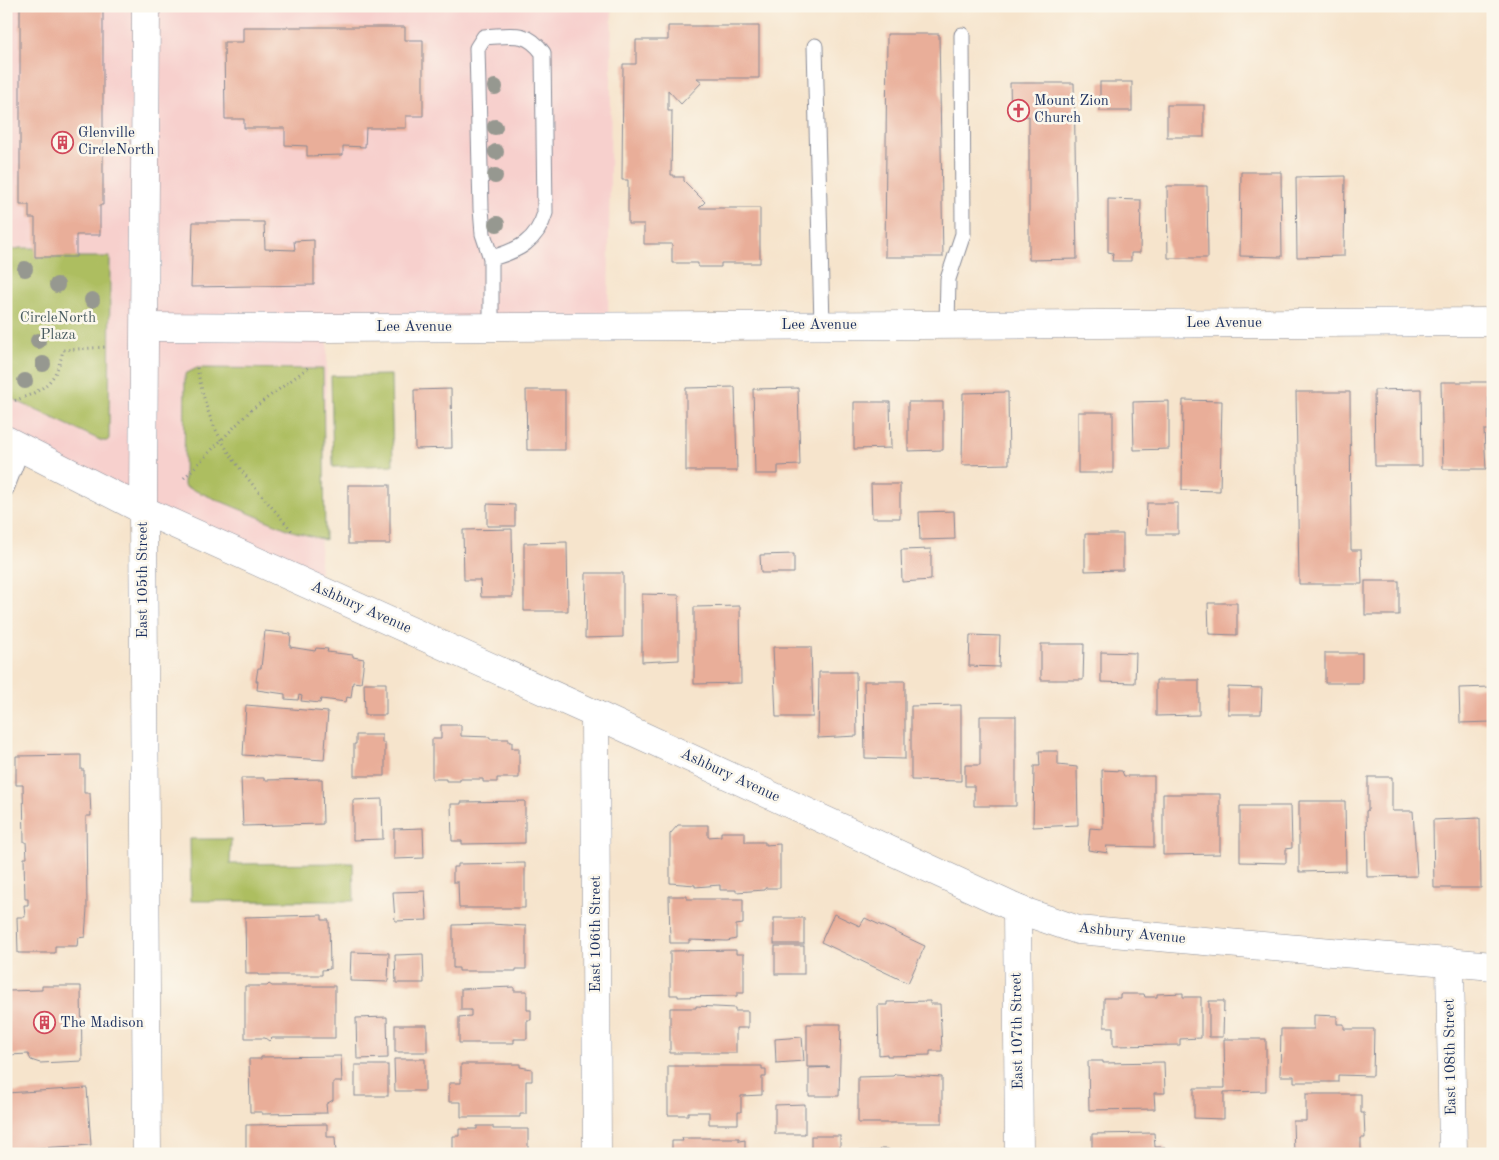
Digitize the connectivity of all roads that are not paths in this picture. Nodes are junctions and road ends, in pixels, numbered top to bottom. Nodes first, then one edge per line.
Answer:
1 (146, 6) edge
2 (962, 35) dead end
3 (815, 46) dead end
4 (492, 258) junction
5 (1493, 322) edge
6 (947, 324) junction
7 (822, 325) junction
8 (492, 327) junction
9 (145, 328) junction
10 (14, 444) edge
11 (6, 490) edge
12 (143, 510) junction
13 (595, 714) junction
14 (1017, 909) junction
15 (1450, 961) junction
16 (1493, 966) edge
17 (147, 1154) edge
18 (597, 1154) edge
19 (1019, 1154) edge
20 (1453, 1154) edge

1 - 9 street, East 105th Street
2 - 6 lane
3 - 7 lane
4 - 4 lane
4 - 8 lane
5 - 6 street, Lee Avenue
6 - 7 street, Lee Avenue
7 - 8 street, Lee Avenue
8 - 9 street, Lee Avenue
9 - 12 street, East 105th Street
10 - 11 lane
10 - 12 street, Ashbury Avenue
12 - 13 street, Ashbury Avenue
12 - 17 street, East 105th Street
13 - 14 street, Ashbury Avenue
13 - 18 street, East 106th Street
14 - 15 street, Ashbury Avenue
14 - 19 street, East 107th Street
15 - 16 street, Ashbury Avenue
15 - 20 street, East 108th Street

